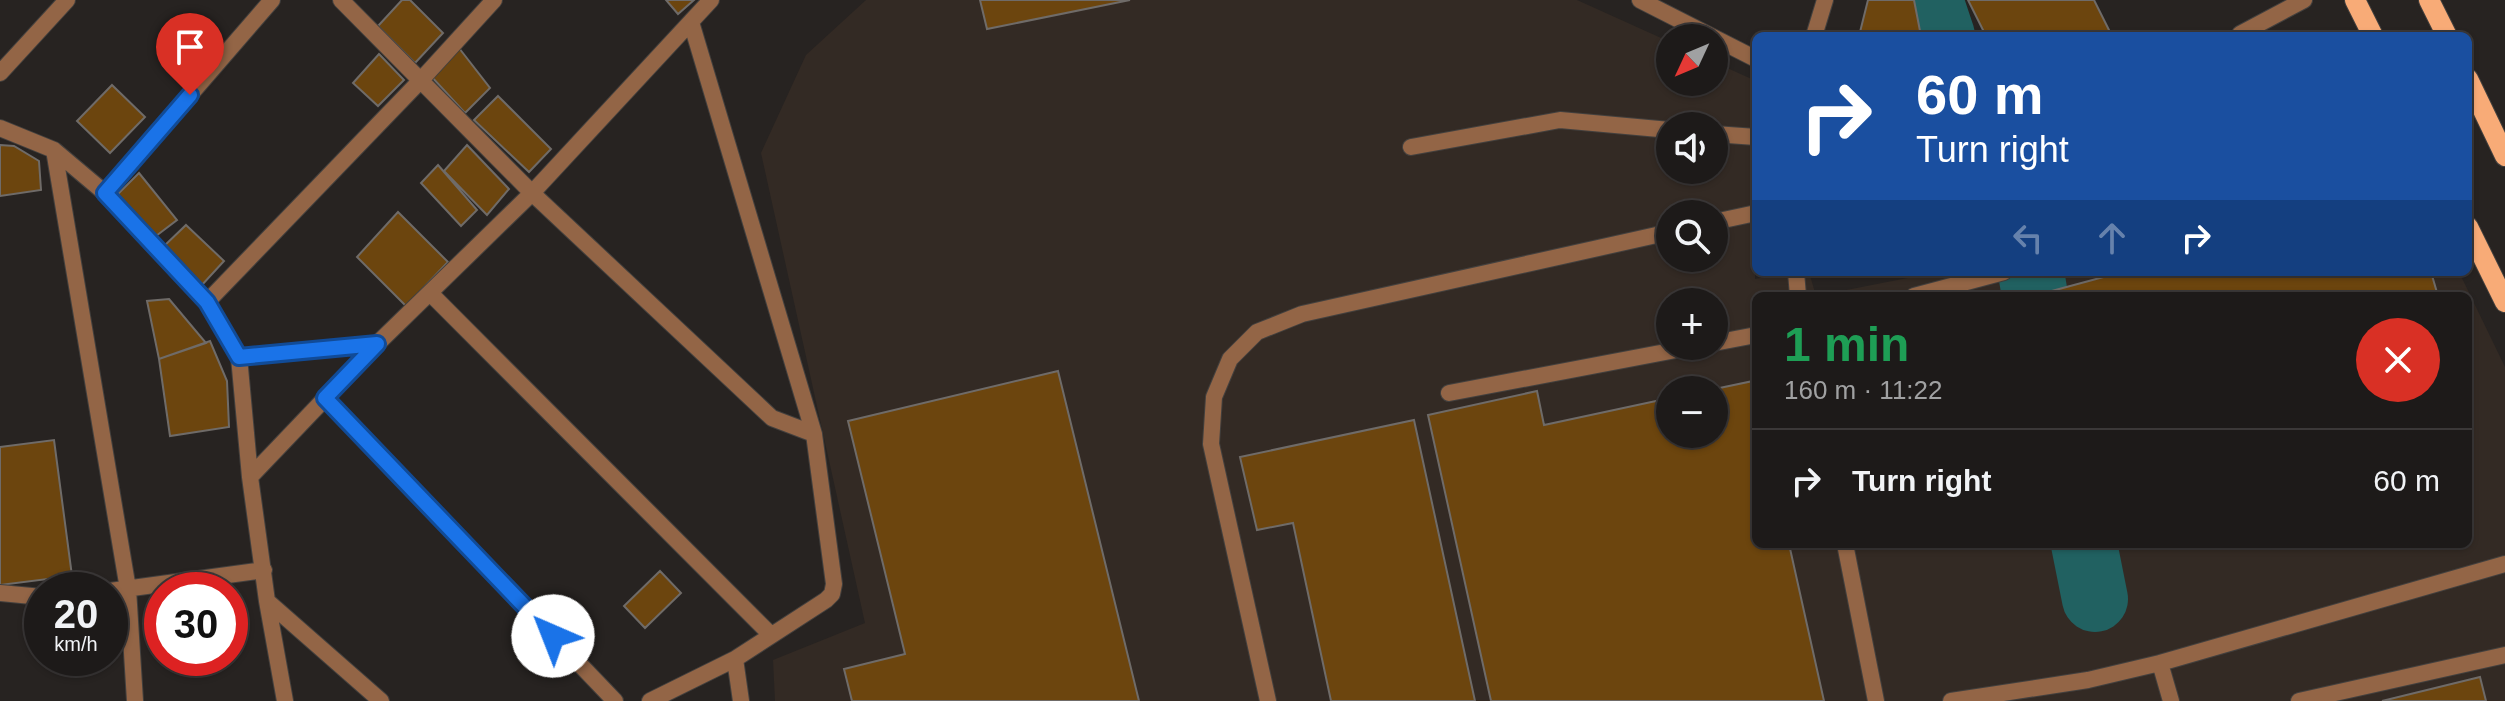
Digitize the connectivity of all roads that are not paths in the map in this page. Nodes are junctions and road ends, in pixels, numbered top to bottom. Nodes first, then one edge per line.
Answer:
1 (67, 0) edge
2 (272, 0) edge
3 (341, 0) edge
4 (494, 0) edge
5 (711, 0) edge
6 (1640, 0) edge
7 (1825, 0) edge
8 (2304, 0) edge
9 (2355, 0) edge
10 (2429, 0) edge
11 (691, 22) junction
12 (1815, 32) edge
13 (2244, 32) edge
14 (2371, 32) edge
15 (2445, 32) edge
16 (1752, 57) edge
17 (0, 73) edge
18 (421, 80) junction
19 (2472, 87) edge
20 (0, 128) edge
21 (1656, 129) edge
22 (1728, 135) edge
23 (1752, 137) edge
24 (1411, 147) dead end
25 (54, 150) junction
26 (2505, 156) edge
27 (105, 193) junction
28 (532, 193) junction
29 (1752, 214) edge
30 (1728, 219) edge
31 (1656, 235) edge
32 (2472, 235) edge
33 (1989, 276) edge
34 (1929, 292) edge
35 (431, 294) junction
36 (207, 302) junction
37 (2505, 302) edge
38 (1752, 336) edge
39 (1728, 340) edge
40 (377, 344) junction
41 (1656, 354) edge
42 (239, 357) junction
43 (1449, 393) dead end
44 (325, 398) junction
45 (814, 434) junction
46 (250, 477) junction
47 (1846, 548) edge
48 (2505, 564) edge
49 (264, 570) junction
50 (125, 572) edge
51 (128, 589) joint
52 (0, 593) edge
53 (24, 595) edge
54 (267, 601) junction
55 (771, 635) junction
56 (2505, 655) edge
57 (735, 659) junction
58 (2160, 663) junction
59 (135, 701) edge
60 (285, 701) edge
61 (381, 701) edge
62 (615, 701) edge
63 (650, 701) edge
64 (741, 701) edge
65 (1268, 701) edge
66 (1876, 701) edge
67 (1951, 701) edge
68 (2171, 701) edge
69 (2299, 701) edge

1 - 17 street
2 - 27 street
3 - 18 street
4 - 18 street
5 - 11 street
6 - 16 street
7 - 12 street
8 - 13 street
9 - 14 main road
10 - 15 main road
11 - 28 street
11 - 45 street
18 - 28 street
18 - 36 street
19 - 26 main road
20 - 25 street
21 - 24 street
22 - 23 street
25 - 27 street
25 - 50 street
27 - 36 street
28 - 35 street
28 - 45 street
29 - 30 street
31 - 65 street
32 - 37 main road
33 - 34 street
35 - 40 street
35 - 55 street
36 - 42 street
38 - 39 street
40 - 42 street
40 - 44 street
41 - 43 street
42 - 46 street
44 - 46 street
44 - 62 street
45 - 55 street
46 - 49 street
47 - 66 street
48 - 58 street
49 - 51 street
49 - 54 street
51 - 59 street
52 - 53 street
54 - 60 street
54 - 61 street
55 - 57 street
56 - 69 street
57 - 63 street
57 - 64 street
58 - 67 street
58 - 68 street

